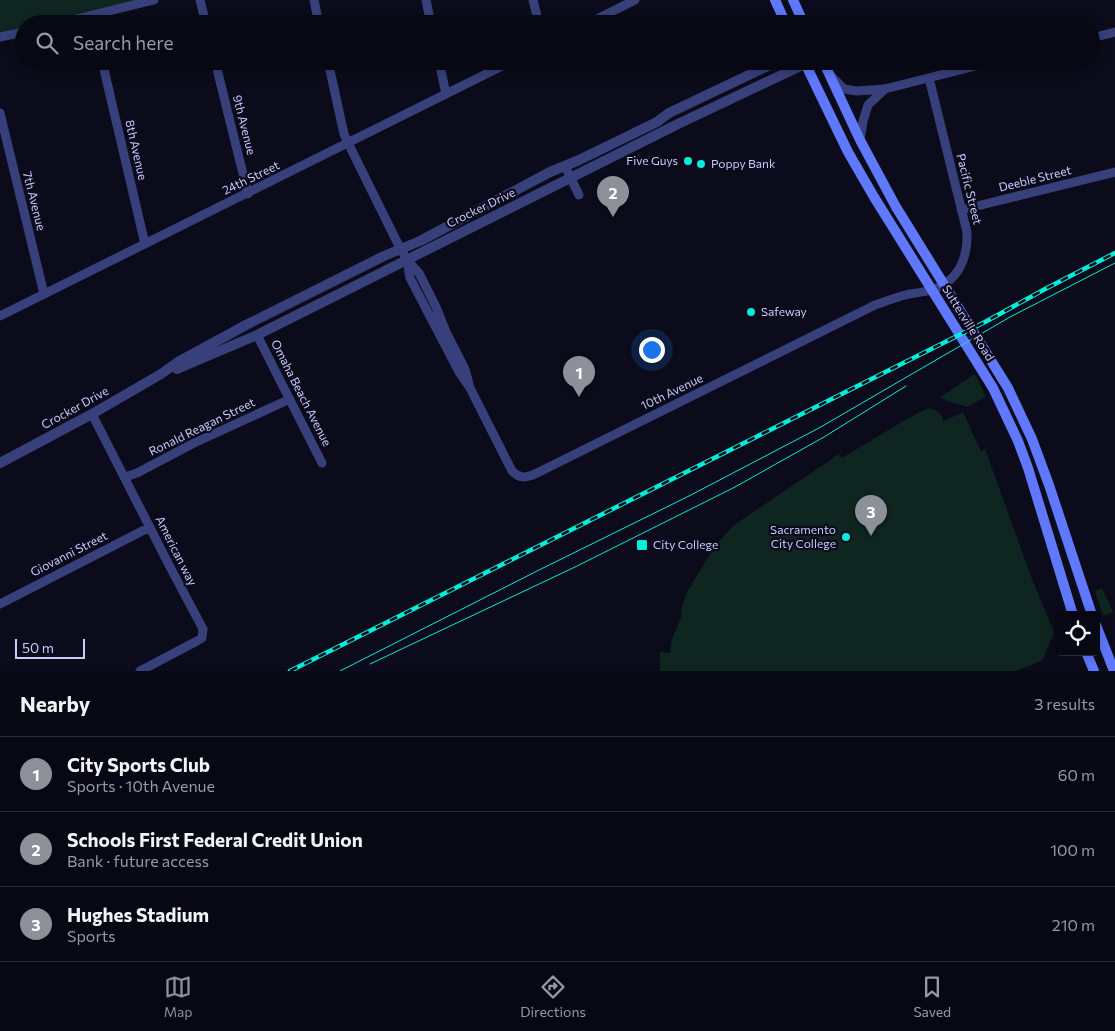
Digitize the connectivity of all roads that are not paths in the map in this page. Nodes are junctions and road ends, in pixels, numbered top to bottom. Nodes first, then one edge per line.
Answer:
1 (154, 0) edge
2 (200, 0) edge
3 (314, 0) edge
4 (426, 0) edge
5 (533, 0) edge
6 (635, 0) edge
7 (775, 0) edge
8 (792, 0) edge
9 (106, 15) edge
10 (204, 15) edge
11 (317, 15) edge
12 (429, 15) edge
13 (537, 15) edge
14 (606, 15) edge
15 (782, 15) edge
16 (800, 15) edge
17 (1115, 32) edge
18 (15, 34) edge
19 (1100, 36) edge
20 (0, 37) edge
21 (104, 70) edge
22 (217, 70) edge
23 (330, 70) edge
24 (441, 70) edge
25 (494, 70) edge
26 (759, 70) edge
27 (790, 70) edge
28 (811, 70) edge
29 (828, 70) edge
30 (960, 70) edge
31 (830, 74) junction
32 (929, 78) junction
33 (885, 89) junction
34 (446, 94) junction
35 (0, 113) edge
36 (860, 140) junction
37 (349, 143) junction
38 (565, 166) junction
39 (1115, 172) edge
40 (571, 178) junction
41 (248, 194) junction
42 (579, 195) dead end
43 (961, 210) junction
44 (145, 244) junction
45 (401, 249) junction
46 (406, 260) junction
47 (930, 290) joint
48 (44, 294) junction
49 (0, 316) edge
50 (257, 335) junction
51 (162, 374) junction
52 (290, 399) junction
53 (92, 414) junction
54 (0, 463) edge
55 (322, 463) dead end
56 (125, 476) junction
57 (150, 528) junction
58 (0, 604) edge
59 (1072, 611) edge
60 (1091, 611) edge
61 (1100, 632) edge
62 (1111, 652) edge
63 (1090, 662) edge
64 (140, 671) edge
65 (1114, 671) edge

1 - 9 street
2 - 10 street
3 - 11 street
4 - 12 street
5 - 13 street
6 - 14 street
7 - 15 main road
8 - 16 main road
17 - 19 street
18 - 20 street
21 - 44 street, 8th Avenue
22 - 41 street, 9th Avenue
23 - 37 street, 10th Avenue
24 - 34 street
25 - 34 street, 24th Street
26 - 38 street, Crocker Drive
27 - 40 street, Crocker Drive
28 - 59 main road, Sutterville Road
29 - 31 main road, Sutterville Road
30 - 32 street
31 - 33 street
31 - 36 main road, Sutterville Road
32 - 33 street
32 - 43 street, Pacific Street
33 - 36 street
34 - 37 street, 24th Street
35 - 48 street, 7th Avenue
36 - 60 main road, Sutterville Road
37 - 41 street, 24th Street
37 - 45 street, 10th Avenue
38 - 40 street
38 - 45 street, Crocker Drive
39 - 43 street, Deeble Street
40 - 42 street
40 - 46 street, Crocker Drive
41 - 44 street, 24th Street
43 - 47 street, Pacific Street
44 - 48 street, 24th Street
45 - 46 street, 10th Avenue
45 - 51 street, Crocker Drive
46 - 47 street, 10th Avenue
46 - 50 street, Crocker Drive
48 - 49 street, 24th Street
50 - 51 street, Crocker Drive
50 - 52 street, Omaha Beach Avenue
51 - 53 street, Crocker Drive
52 - 55 street, Omaha Beach Avenue
52 - 56 street, Ronald Reagan Street
53 - 54 street, Crocker Drive
53 - 56 street, American way
56 - 57 street, American way
57 - 58 street, Giovanni Street
57 - 64 street, American way
61 - 62 main road
62 - 63 main road
62 - 65 main road

